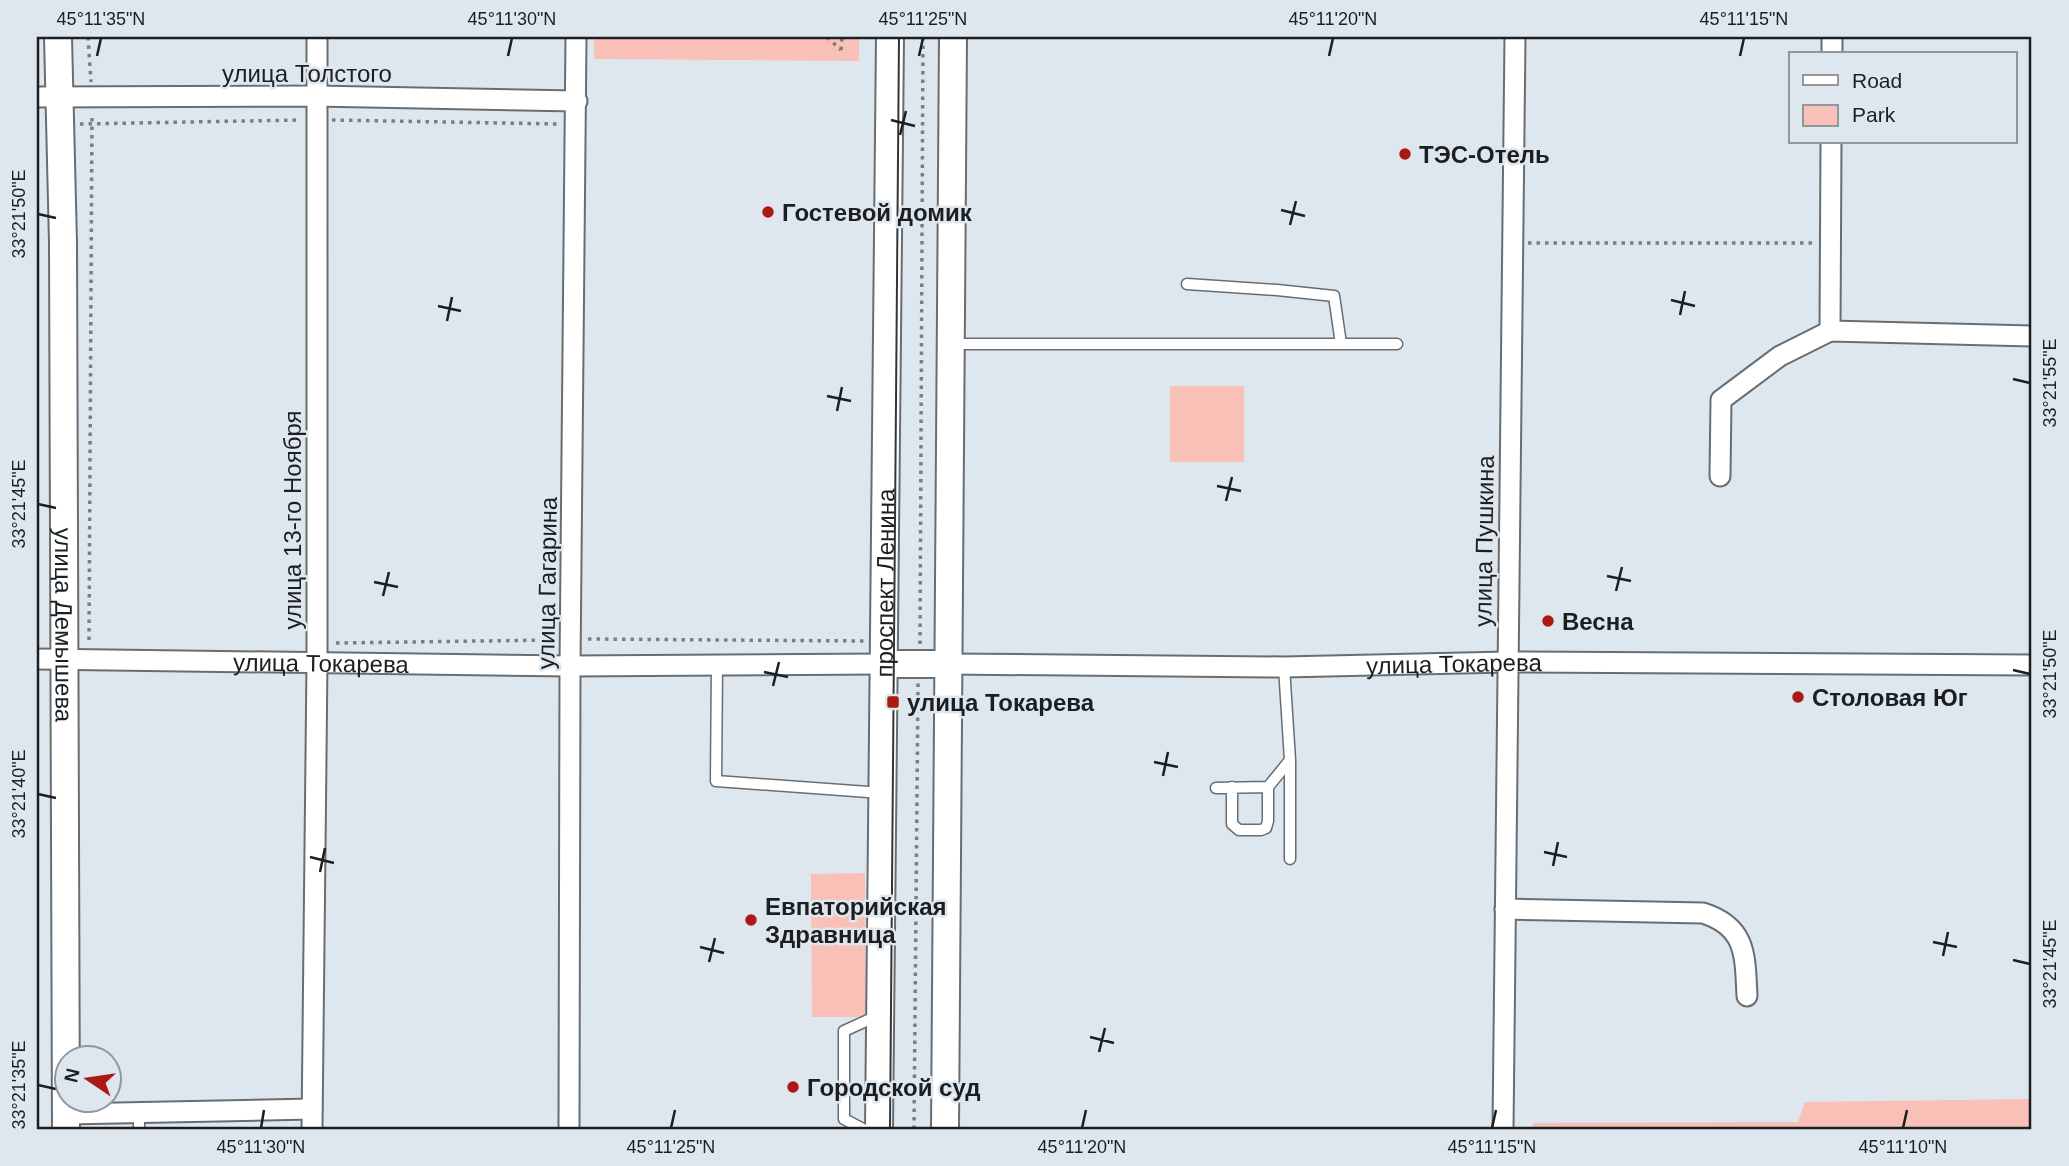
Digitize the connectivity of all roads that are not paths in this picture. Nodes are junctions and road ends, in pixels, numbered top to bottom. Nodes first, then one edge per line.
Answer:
1 (58, 37) edge
2 (317, 37) edge
3 (576, 37) edge
4 (890, 37) edge
5 (953, 37) edge
6 (1515, 37) edge
7 (316, 96) junction
8 (48, 97) edge
9 (577, 101) junction
10 (1831, 144) edge
11 (1187, 284) dead end
12 (1830, 331) junction
13 (2032, 335) edge
14 (950, 344) junction
15 (1342, 344) junction
16 (1397, 344) dead end
17 (1720, 476) dead end
18 (65, 649) junction
19 (883, 652) junction
20 (317, 653) junction
21 (948, 653) junction
22 (37, 659) edge
23 (1507, 662) junction
24 (2032, 665) edge
25 (570, 666) junction
26 (717, 666) junction
27 (1284, 667) junction
28 (1290, 760) junction
29 (1268, 787) junction
30 (1216, 788) dead end
31 (1232, 788) junction
32 (883, 793) junction
33 (1290, 859) dead end
34 (1505, 909) junction
35 (1748, 996) dead end
36 (880, 1014) junction
37 (312, 1109) junction
38 (66, 1121) edge
39 (139, 1121) edge
40 (312, 1129) edge
41 (569, 1129) edge
42 (863, 1129) edge
43 (880, 1129) edge
44 (945, 1129) edge
45 (1503, 1129) edge

1 - 8 street, улица Демышева
2 - 7 street, улица 13-го Ноября
3 - 9 street, улица Гагарина
4 - 19 street, проспект Ленина
5 - 14 street
6 - 23 street, улица Пушкина
7 - 8 street, улица Толстого
7 - 9 street, улица Толстого
7 - 20 street, улица 13-го Ноября
8 - 18 street, улица Демышева
9 - 25 street, улица Гагарина
10 - 12 street
11 - 15 lane
12 - 13 street
12 - 17 street
14 - 15 lane
14 - 21 street
15 - 16 lane
18 - 20 street, улица Токарева
18 - 22 street, улица Токарева
18 - 38 street, улица Демышева
19 - 21 street, улица Токарева
19 - 26 street, улица Токарева
19 - 32 street, проспект Ленина
20 - 25 street, улица Токарева
20 - 37 street, улица 13-го Ноября
21 - 27 street, улица Токарева
21 - 44 street
23 - 24 street, улица Токарева
23 - 27 street, улица Токарева
23 - 34 street, улица Пушкина
25 - 26 street, улица Токарева
25 - 41 street, улица Гагарина
26 - 32 lane
27 - 28 lane
28 - 29 lane
28 - 33 lane
29 - 31 lane
29 - 31 lane
30 - 31 lane
32 - 36 street, проспект Ленина
34 - 35 street
34 - 45 street, улица Пушкина
36 - 42 lane
36 - 43 street, проспект Ленина
37 - 39 street
37 - 40 street, улица 13-го Ноября
38 - 39 street

